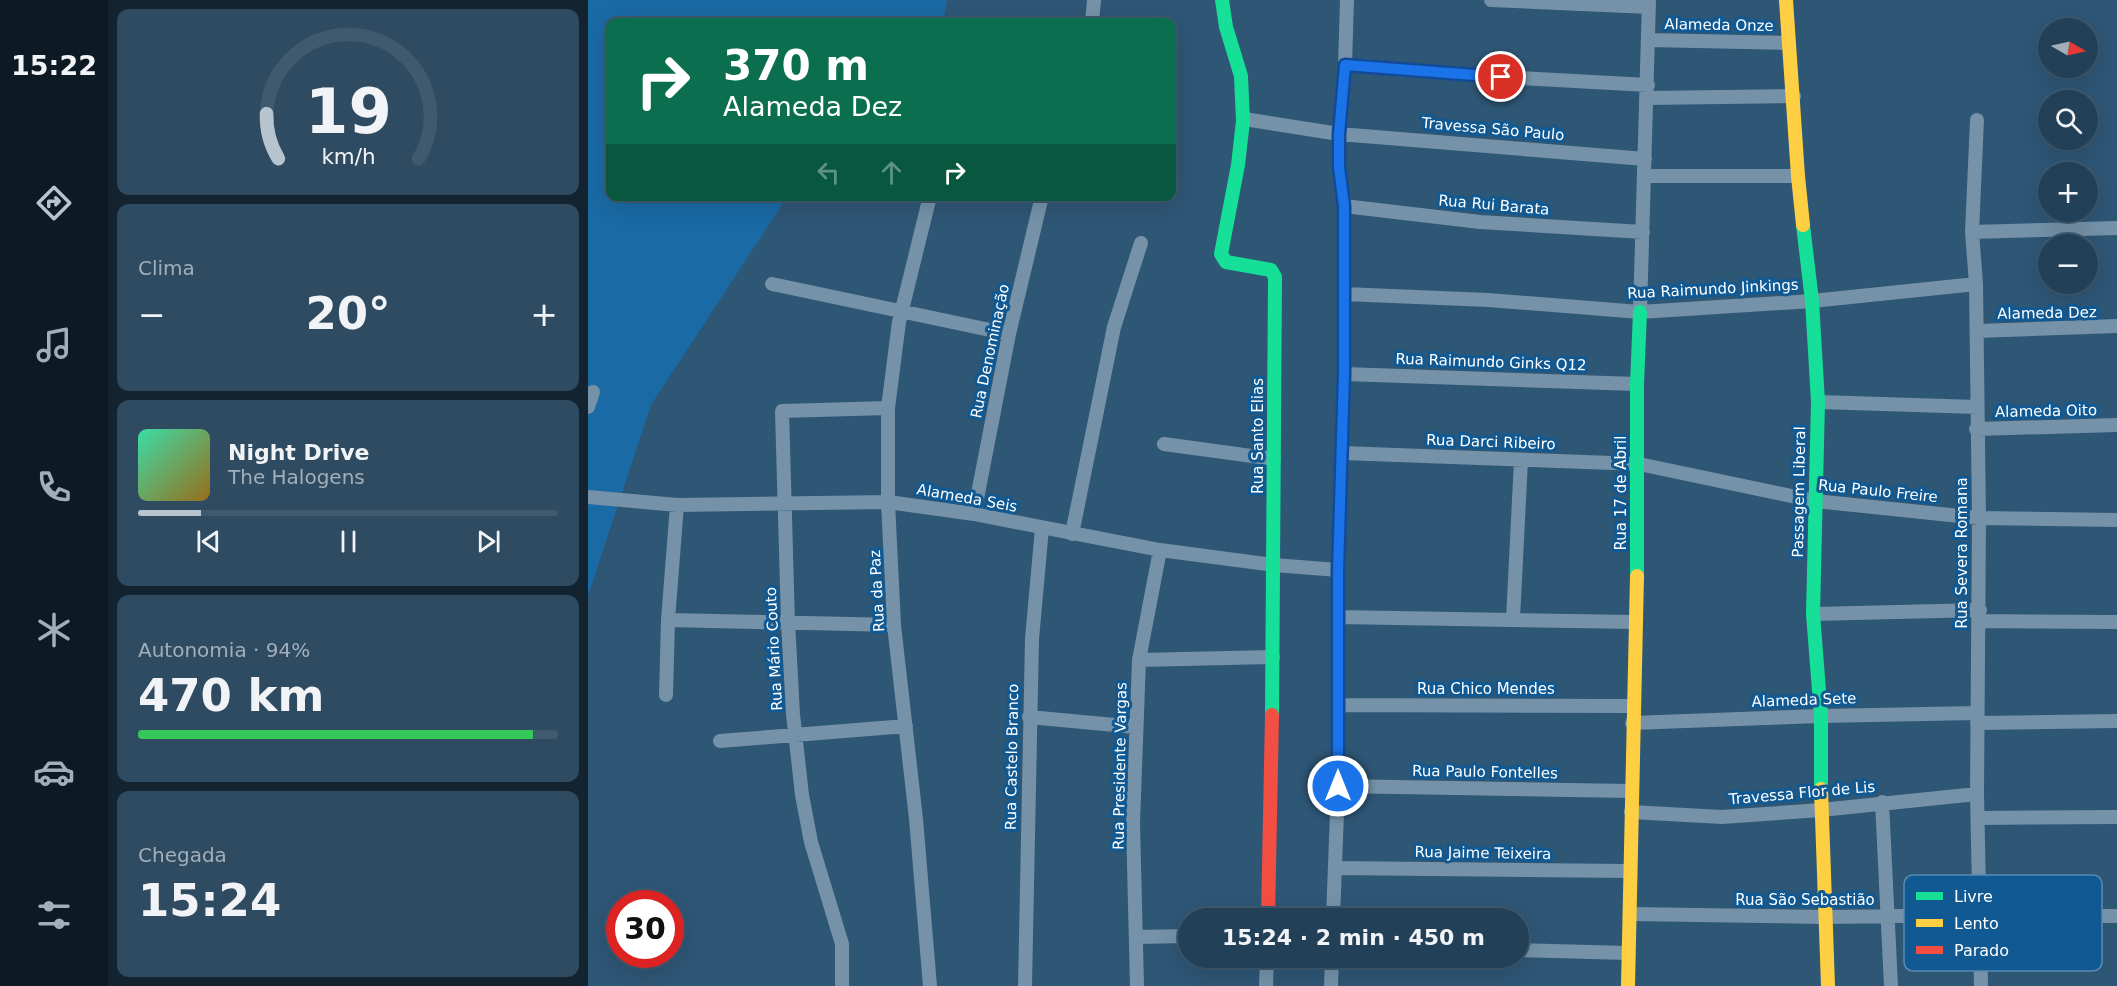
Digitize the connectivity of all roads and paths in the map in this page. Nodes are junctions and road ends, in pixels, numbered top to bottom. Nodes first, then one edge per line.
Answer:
1 (1094, 0) edge
2 (1222, 0) edge
3 (1347, 0) edge
4 (1491, 0) edge
5 (1786, 0) edge
6 (1649, 3) edge
7 (1092, 18) edge
8 (1648, 40) junction
9 (1789, 43) junction
10 (1345, 65) junction
11 (1648, 91) junction
12 (1794, 96) junction
13 (1244, 119) junction
14 (1977, 120) dead end
15 (1339, 134) junction
16 (1645, 159) junction
17 (1644, 176) junction
18 (1798, 176) junction
19 (929, 201) edge
20 (1041, 201) edge
21 (1344, 206) junction
22 (2117, 228) edge
23 (1643, 232) junction
24 (1972, 232) junction
25 (1141, 243) dead end
26 (772, 284) dead end
27 (1976, 284) junction
28 (1344, 294) junction
29 (1812, 301) junction
30 (902, 311) junction
31 (1640, 312) junction
32 (2117, 326) edge
33 (1977, 331) junction
34 (1009, 334) junction
35 (1344, 374) junction
36 (1637, 384) junction
37 (593, 392) dead end
38 (1818, 402) junction
39 (1977, 406) junction
40 (588, 407) edge
41 (888, 408) junction
42 (2117, 425) edge
43 (1977, 429) junction
44 (1164, 444) dead end
45 (1342, 453) junction
46 (1274, 459) junction
47 (1521, 460) junction
48 (1638, 464) junction
49 (588, 497) edge
50 (1815, 501) junction
51 (888, 502) junction
52 (784, 503) junction
53 (676, 505) junction
54 (974, 514) junction
55 (1979, 518) junction
56 (2117, 520) edge
57 (1042, 528) junction
58 (1072, 534) junction
59 (1160, 550) junction
60 (1274, 565) junction
61 (1338, 570) junction
62 (1813, 614) junction
63 (1979, 616) junction
64 (1338, 617) junction
65 (1513, 619) junction
66 (668, 620) junction
67 (788, 622) junction
68 (1635, 622) junction
69 (2117, 622) edge
70 (894, 624) junction
71 (1273, 657) junction
72 (1139, 660) junction
73 (666, 695) dead end
74 (1338, 705) junction
75 (1633, 706) junction
76 (1821, 716) junction
77 (1029, 717) junction
78 (1977, 718) junction
79 (2117, 721) edge
80 (1632, 723) junction
81 (906, 726) junction
82 (1136, 727) junction
83 (796, 734) junction
84 (720, 741) dead end
85 (1338, 786) junction
86 (1631, 791) junction
87 (1977, 794) junction
88 (1882, 802) junction
89 (1821, 810) junction
90 (1631, 812) junction
91 (2117, 817) edge
92 (1978, 818) junction
93 (1335, 868) junction
94 (1630, 872) junction
95 (1979, 875) edge
96 (1268, 908) edge
97 (1333, 908) edge
98 (1630, 914) junction
99 (2102, 916) edge
100 (2117, 916) edge
101 (1826, 917) junction
102 (1886, 917) junction
103 (1904, 917) edge
104 (1178, 936) edge
105 (1136, 937) junction
106 (1529, 950) edge
107 (1628, 953) junction
108 (1267, 968) edge
109 (1332, 968) edge
110 (1981, 971) edge
111 (842, 986) edge
112 (930, 986) edge
113 (1025, 986) edge
114 (1137, 986) edge
115 (1266, 986) edge
116 (1331, 986) edge
117 (1628, 986) edge
118 (1828, 986) edge
119 (1891, 986) edge
120 (1981, 986) edge

1 - 7 street
2 - 13 street, Rua Santo Elias
3 - 10 street
4 - 6 street, Alameda Onze
5 - 9 street, Passagem Liberal
6 - 8 street, Rua 17 de Abril
8 - 9 street, Alameda Onze
8 - 11 street, Rua 17 de Abril
9 - 12 street, Passagem Liberal
10 - 11 street
10 - 15 street
11 - 12 street
11 - 16 street, Rua 17 de Abril
12 - 18 street, Passagem Liberal
13 - 15 street, Travessa São Paulo
13 - 46 street, Rua Santo Elias
14 - 24 street, Rua Severa Romana
15 - 16 street, Travessa São Paulo
15 - 21 street
16 - 17 street, Rua 17 de Abril
17 - 18 street
17 - 23 street, Rua 17 de Abril
18 - 29 street, Passagem Liberal
19 - 30 street, Rua da Paz
20 - 34 street, Rua Denominação
21 - 23 street, Rua Rui Barata
21 - 28 street
22 - 24 street
23 - 31 street, Rua 17 de Abril
24 - 27 street, Rua Severa Romana
25 - 58 street
26 - 30 street
27 - 29 street, Rua Raimundo Jinkings
27 - 33 street, Rua Severa Romana
28 - 31 street, Rua Raimundo Jinkings
28 - 35 street
29 - 31 street, Rua Raimundo Jinkings
29 - 38 street, Passagem Liberal
30 - 34 street
30 - 41 street, Rua da Paz
31 - 36 street, Rua 17 de Abril
32 - 33 street, Alameda Dez
33 - 39 street, Rua Severa Romana
34 - 54 street, Rua Denominação
35 - 36 street, Rua Raimundo Ginks Q12
35 - 45 street
36 - 48 street, Rua 17 de Abril
37 - 40 street
38 - 39 street
38 - 50 street, Passagem Liberal
39 - 43 street, Rua Severa Romana
41 - 51 street, Rua da Paz
41 - 52 street, Rua Mário Couto
42 - 43 street, Alameda Oito
43 - 55 street, Rua Severa Romana
44 - 46 street
45 - 47 street, Rua Darci Ribeiro
45 - 61 street
46 - 60 street, Rua Santo Elias
47 - 48 street, Rua Darci Ribeiro
47 - 65 street
48 - 50 street, Rua Paulo Freire
48 - 68 street, Rua 17 de Abril
49 - 53 street, Alameda Seis
50 - 55 street, Rua Paulo Freire
50 - 62 street, Passagem Liberal
51 - 52 street, Alameda Seis
51 - 54 street, Alameda Seis
51 - 70 street, Rua da Paz
52 - 53 street, Alameda Seis
52 - 67 street, Rua Mário Couto
53 - 66 street
54 - 57 street, Alameda Seis
55 - 56 street, Rua Paulo Freire
55 - 63 street, Rua Severa Romana
57 - 58 street, Alameda Seis
57 - 77 street, Rua Castelo Branco
58 - 59 street, Alameda Seis
59 - 60 street, Alameda Seis
59 - 72 street, Rua Presidente Vargas
60 - 61 street, Alameda Seis
60 - 71 street, Rua Santo Elias
61 - 64 street
62 - 63 street
62 - 76 street, Passagem Liberal
63 - 69 street
63 - 78 street, Rua Severa Romana
64 - 65 street
64 - 74 street
65 - 68 street
66 - 67 street
66 - 73 street
67 - 70 street
67 - 83 street, Rua Mário Couto
68 - 75 street, Rua 17 de Abril
70 - 81 street, Rua da Paz
71 - 72 street
71 - 96 street, Rua Santo Elias
72 - 82 street, Rua Presidente Vargas
74 - 75 street, Rua Chico Mendes
74 - 85 street
75 - 80 street, Rua 17 de Abril
76 - 78 street, Alameda Sete
76 - 80 street, Alameda Sete
76 - 89 street, Passagem Liberal
77 - 82 street
77 - 113 street, Rua Castelo Branco
78 - 79 street, Alameda Sete
78 - 87 street, Rua Severa Romana
80 - 86 street, Rua 17 de Abril
81 - 83 street
81 - 112 street, Rua da Paz
82 - 105 street, Rua Presidente Vargas
83 - 84 street
83 - 111 street, Rua Mário Couto
85 - 86 street, Rua Paulo Fontelles
85 - 93 street
86 - 90 street, Rua 17 de Abril
87 - 88 street, Travessa Flor de Lis
87 - 92 street, Rua Severa Romana
88 - 89 street, Travessa Flor de Lis
88 - 102 street
89 - 90 street, Travessa Flor de Lis
89 - 101 street, Passagem Liberal
90 - 94 street, Rua 17 de Abril
91 - 92 street
92 - 95 street, Rua Severa Romana
93 - 94 street, Rua Jaime Teixeira
93 - 97 street
94 - 98 street, Rua 17 de Abril
98 - 101 street, Rua São Sebastião
98 - 107 street, Rua 17 de Abril
99 - 100 street, Rua São Sebastião
101 - 102 street, Rua São Sebastião
101 - 118 street, Passagem Liberal
102 - 103 street, Rua São Sebastião
102 - 119 street
104 - 105 street
105 - 114 street, Rua Presidente Vargas
106 - 107 street
107 - 117 street, Rua 17 de Abril
108 - 115 street
109 - 116 street
110 - 120 street, Rua Severa Romana

